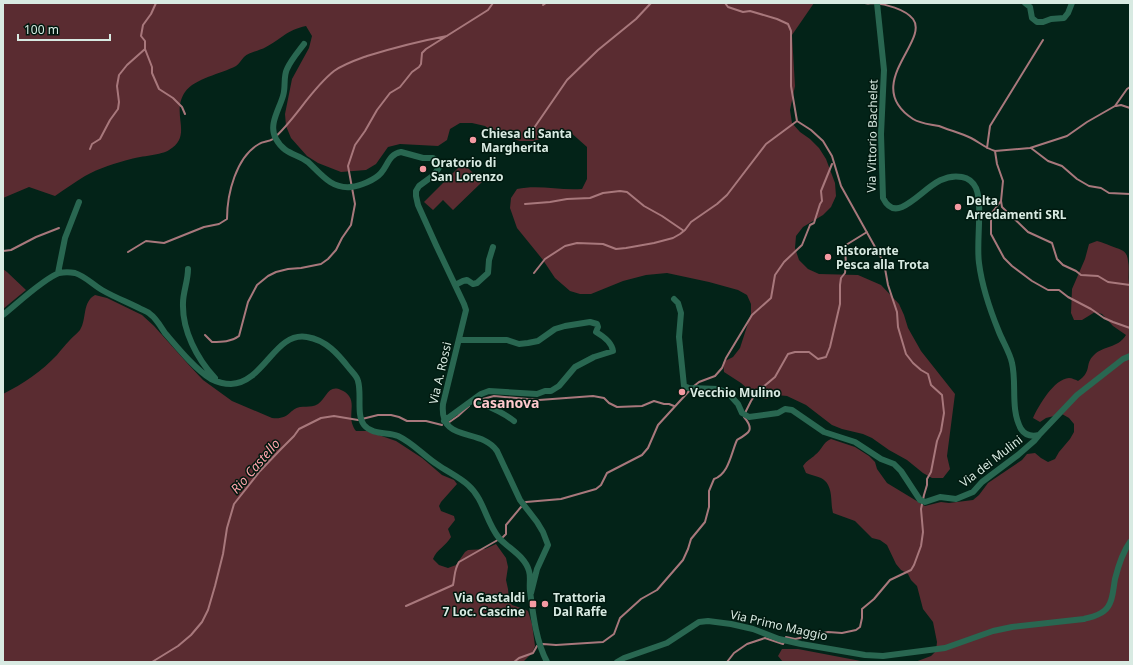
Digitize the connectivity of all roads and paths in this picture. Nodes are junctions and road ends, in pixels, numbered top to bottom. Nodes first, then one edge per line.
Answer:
1 (877, 3) edge
2 (1025, 3) edge
3 (1072, 3) edge
4 (304, 44) dead end
5 (79, 202) dead end
6 (492, 247) dead end
7 (188, 270) dead end
8 (58, 274) junction
9 (455, 286) junction
10 (674, 298) dead end
11 (3, 314) edge
12 (459, 340) junction
13 (1130, 356) edge
14 (219, 382) junction
15 (473, 400) junction
16 (444, 421) junction
17 (514, 422) dead end
18 (1039, 435) junction
19 (1130, 542) edge
20 (530, 595) junction
21 (547, 662) edge
22 (617, 662) edge

1 - 18 street, Via Vittorio Bachelet
2 - 3 street
4 - 9 street, Via A. Rossi
5 - 8 street
6 - 9 street
7 - 14 street
8 - 11 street
8 - 14 street
9 - 12 street, Via A. Rossi
10 - 18 street, Via dei Mulini
12 - 15 street
12 - 16 street, Via A. Rossi
13 - 18 street
14 - 20 street
15 - 16 street
15 - 17 street
16 - 20 street, Via A. Rossi
19 - 22 street, Via Primo Maggio
20 - 21 street

